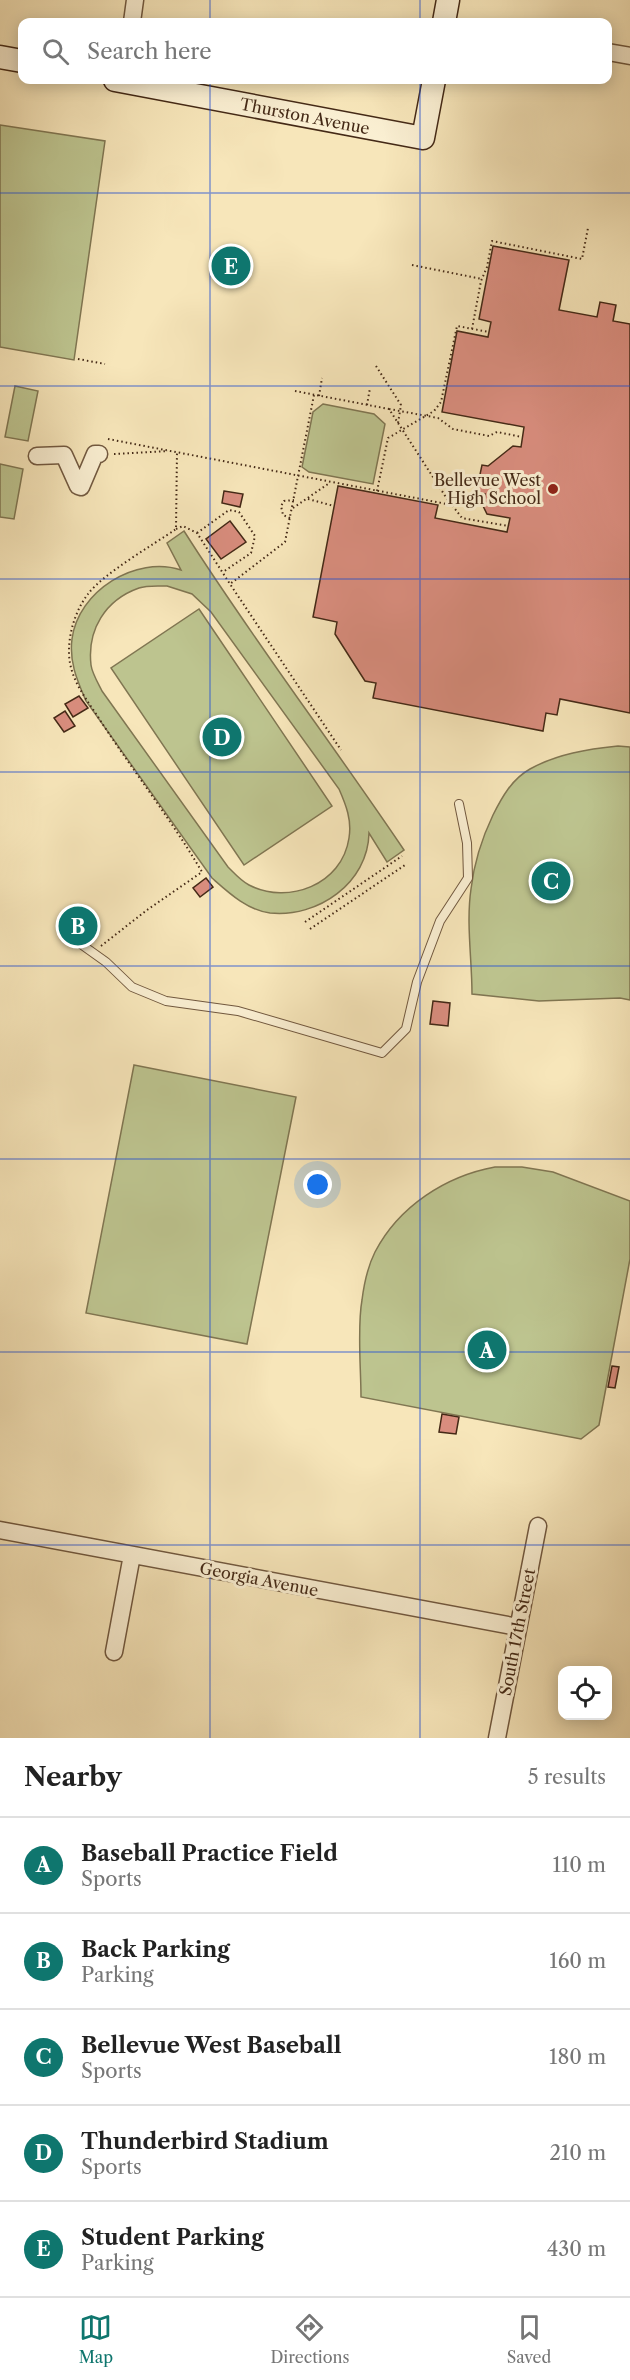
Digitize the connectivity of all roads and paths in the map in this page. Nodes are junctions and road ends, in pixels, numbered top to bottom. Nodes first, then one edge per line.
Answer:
1 (135, 0) edge
2 (133, 18) edge
3 (612, 53) edge
4 (630, 56) edge
5 (0, 57) edge
6 (18, 60) edge
7 (140, 84) edge
8 (433, 84) edge
9 (588, 228) dead end
10 (412, 265) dead end
11 (482, 279) junction
12 (472, 328) junction
13 (489, 332) dead end
14 (78, 360) dead end
15 (105, 364) dead end
16 (376, 366) dead end
17 (322, 378) dead end
18 (370, 388) dead end
19 (295, 391) dead end
20 (314, 395) junction
21 (319, 396) junction
22 (367, 405) junction
23 (389, 409) junction
24 (400, 411) junction
25 (425, 416) junction
26 (398, 423) junction
27 (403, 429) junction
28 (522, 436) dead end
29 (108, 439) dead end
30 (170, 451) junction
31 (177, 452) junction
32 (99, 454) joint
33 (37, 456) dead end
34 (298, 476) junction
35 (328, 482) junction
36 (377, 491) junction
37 (307, 498) junction
38 (294, 500) junction
39 (452, 505) junction
40 (334, 506) dead end
41 (292, 509) junction
42 (290, 518) junction
43 (508, 526) dead end
44 (177, 529) junction
45 (197, 533) junction
46 (223, 572) junction
47 (230, 584) junction
48 (341, 750) dead end
49 (459, 804) dead end
50 (402, 856) dead end
51 (405, 865) dead end
52 (306, 922) dead end
53 (310, 929) dead end
54 (78, 942) dead end
55 (94, 953) junction
56 (537, 1526) dead end
57 (0, 1530) edge
58 (132, 1555) junction
59 (518, 1627) junction
60 (114, 1653) dead end
61 (497, 1738) edge

1 - 2 street
3 - 4 street
5 - 6 street
7 - 8 street, Thurston Avenue
9 - 11 path
10 - 11 path
11 - 12 path
12 - 13 path
12 - 25 path
14 - 15 path
16 - 24 path
17 - 21 path
18 - 22 path
19 - 20 path
20 - 21 path
20 - 34 path
21 - 22 path
22 - 23 path
23 - 24 path
23 - 26 path
24 - 25 path
24 - 26 path
25 - 27 path
25 - 28 path
26 - 27 path
27 - 36 path
27 - 39 path
29 - 30 path
30 - 31 path
30 - 32 path
31 - 34 path
31 - 44 path
32 - 33 street
34 - 35 path
34 - 38 path
35 - 36 path
35 - 37 path
36 - 39 path
37 - 40 path
37 - 41 path
38 - 41 path
38 - 42 path
39 - 43 path
41 - 42 path
42 - 47 path
44 - 45 path
44 - 55 path
45 - 46 path
45 - 46 path
46 - 47 path
47 - 48 path
49 - 55 lane
50 - 52 path
51 - 53 path
54 - 55 lane
56 - 59 street, South 17th Street
57 - 58 street, Georgia Avenue
58 - 59 street, Georgia Avenue
58 - 60 street
59 - 61 street, South 17th Street

